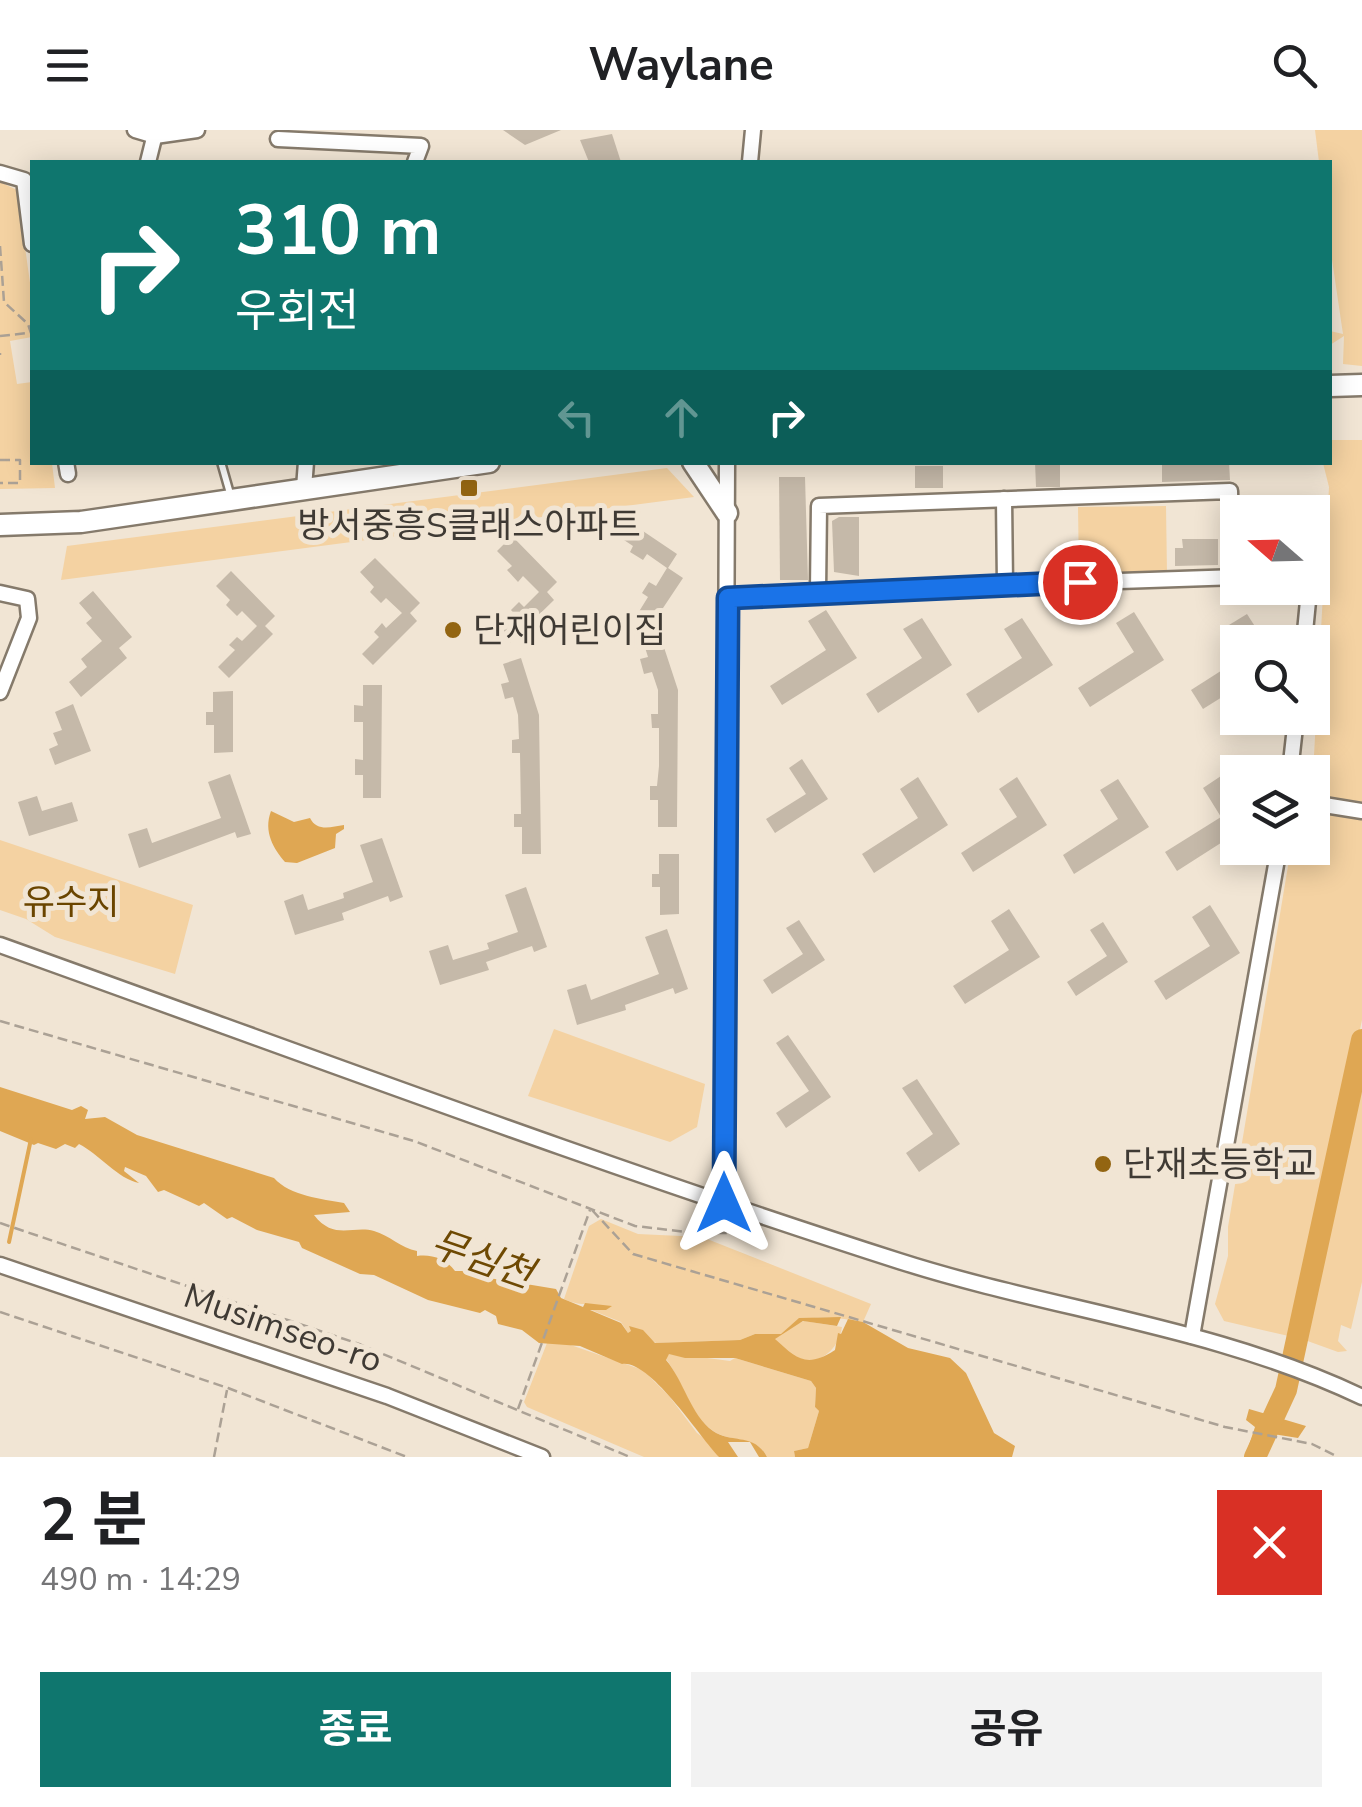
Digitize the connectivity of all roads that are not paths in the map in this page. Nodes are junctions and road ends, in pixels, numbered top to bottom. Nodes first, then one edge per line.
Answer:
1 (136, 130) edge
2 (196, 130) edge
3 (753, 130) edge
4 (155, 133) edge
5 (420, 138) edge
6 (278, 139) dead end
7 (148, 160) edge
8 (750, 160) edge
9 (0, 173) edge
10 (28, 181) edge
11 (30, 212) edge
12 (223, 465) edge
13 (306, 465) edge
14 (469, 465) edge
15 (695, 465) edge
16 (727, 465) edge
17 (304, 488) junction
18 (1230, 495) edge
19 (232, 498) junction
20 (1004, 499) junction
21 (727, 513) junction
22 (0, 525) edge
23 (1220, 578) edge
24 (1004, 585) junction
25 (0, 592) edge
26 (818, 592) junction
27 (728, 598) junction
28 (0, 692) edge
29 (1330, 806) edge
30 (1362, 811) edge
31 (1276, 865) edge
32 (0, 945) edge
33 (724, 1203) junction
34 (0, 1265) edge
35 (1192, 1336) junction
36 (1362, 1397) edge
37 (542, 1457) edge

1 - 4 street
2 - 4 street
3 - 8 street
4 - 7 street
5 - 6 street
9 - 10 street
10 - 11 street
12 - 19 lane
13 - 17 street
14 - 17 street
15 - 21 street
16 - 21 street
17 - 19 street
18 - 20 street
19 - 22 street
20 - 24 street
20 - 26 street
21 - 27 street
23 - 24 street
24 - 26 street
25 - 28 street
26 - 27 street
27 - 33 street
29 - 30 street
31 - 35 street
32 - 33 street
33 - 35 street
34 - 37 street, Musimseo-ro
35 - 36 street

